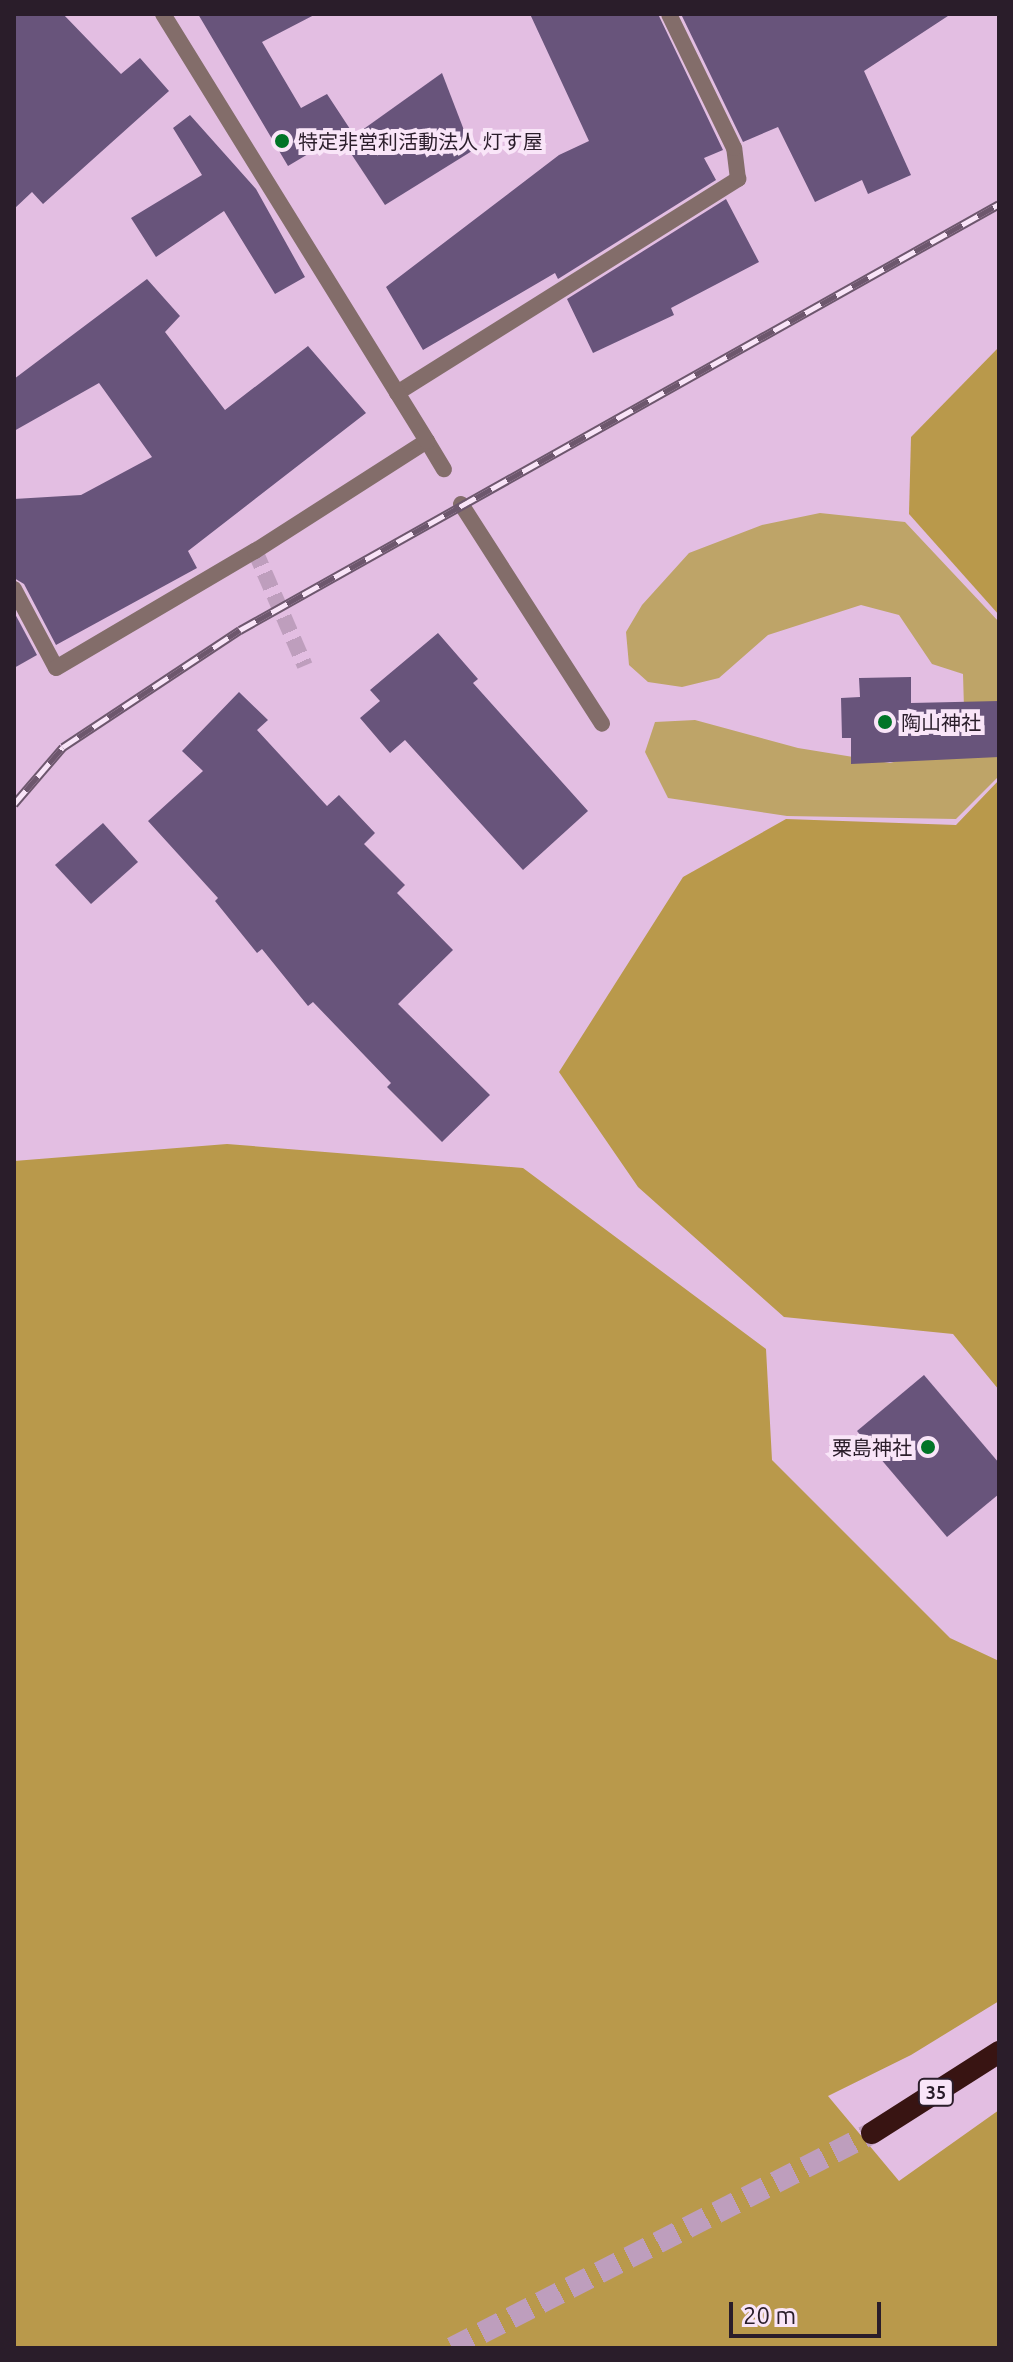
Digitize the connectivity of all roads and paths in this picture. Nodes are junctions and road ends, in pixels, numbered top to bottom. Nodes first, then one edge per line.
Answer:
1 (163, 14) edge
2 (669, 14) edge
3 (397, 393) junction
4 (427, 441) junction
5 (444, 469) dead end
6 (461, 504) dead end
7 (14, 589) edge
8 (602, 724) dead end
9 (999, 2052) edge
10 (872, 2133) tunnel mouth

1 - 3 street
2 - 3 street
3 - 4 street
4 - 5 street
4 - 7 street
6 - 8 street
9 - 10 highway, 35

